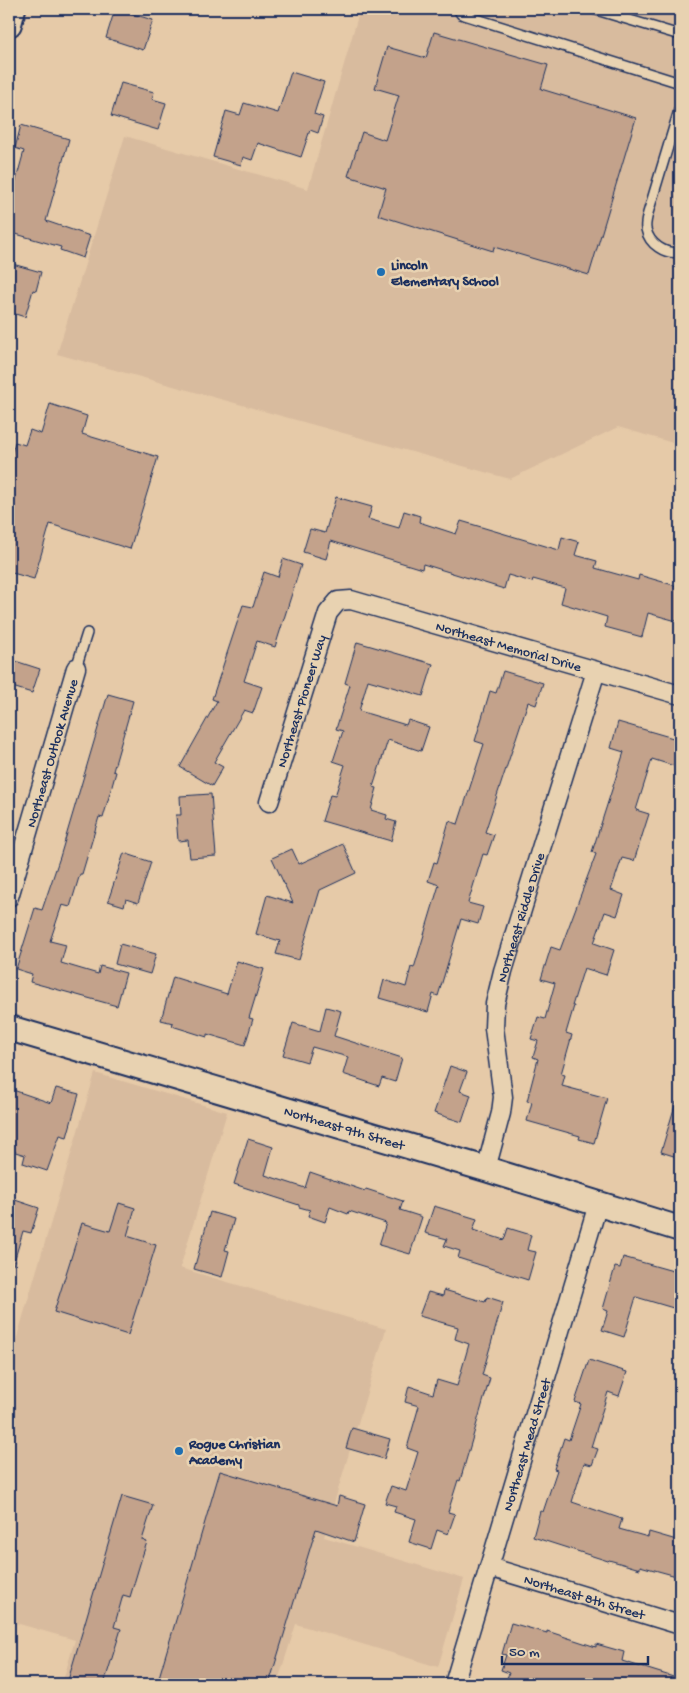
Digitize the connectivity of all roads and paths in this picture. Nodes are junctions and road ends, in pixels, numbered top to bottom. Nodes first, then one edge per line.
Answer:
1 (13, 9) edge
2 (458, 9) edge
3 (593, 9) edge
4 (9, 24) edge
5 (680, 35) edge
6 (680, 83) edge
7 (680, 107) edge
8 (680, 252) edge
9 (338, 601) joint
10 (87, 633) dead end
11 (76, 668) joint
12 (596, 671) junction
13 (680, 695) edge
14 (269, 802) dead end
15 (9, 896) edge
16 (9, 1028) edge
17 (486, 1169) junction
18 (598, 1204) junction
19 (680, 1229) edge
20 (489, 1567) junction
21 (680, 1625) edge
22 (454, 1684) edge

1 - 4 street
2 - 6 lane
3 - 5 lane
7 - 8 lane
9 - 12 street, Northeast Memorial Drive
9 - 14 street, Northeast Pioneer Way
10 - 11 lane
11 - 15 street, Northeast Outlook Avenue
12 - 13 street, Northeast Memorial Drive
12 - 17 street, Northeast Riddle Drive
16 - 17 street, Northeast 9th Street
17 - 18 street, Northeast 9th Street
18 - 19 street, Northeast 9th Street
18 - 20 street, Northeast Mead Street
20 - 21 street, Northeast 8th Street
20 - 22 street, Northeast Mead Street

